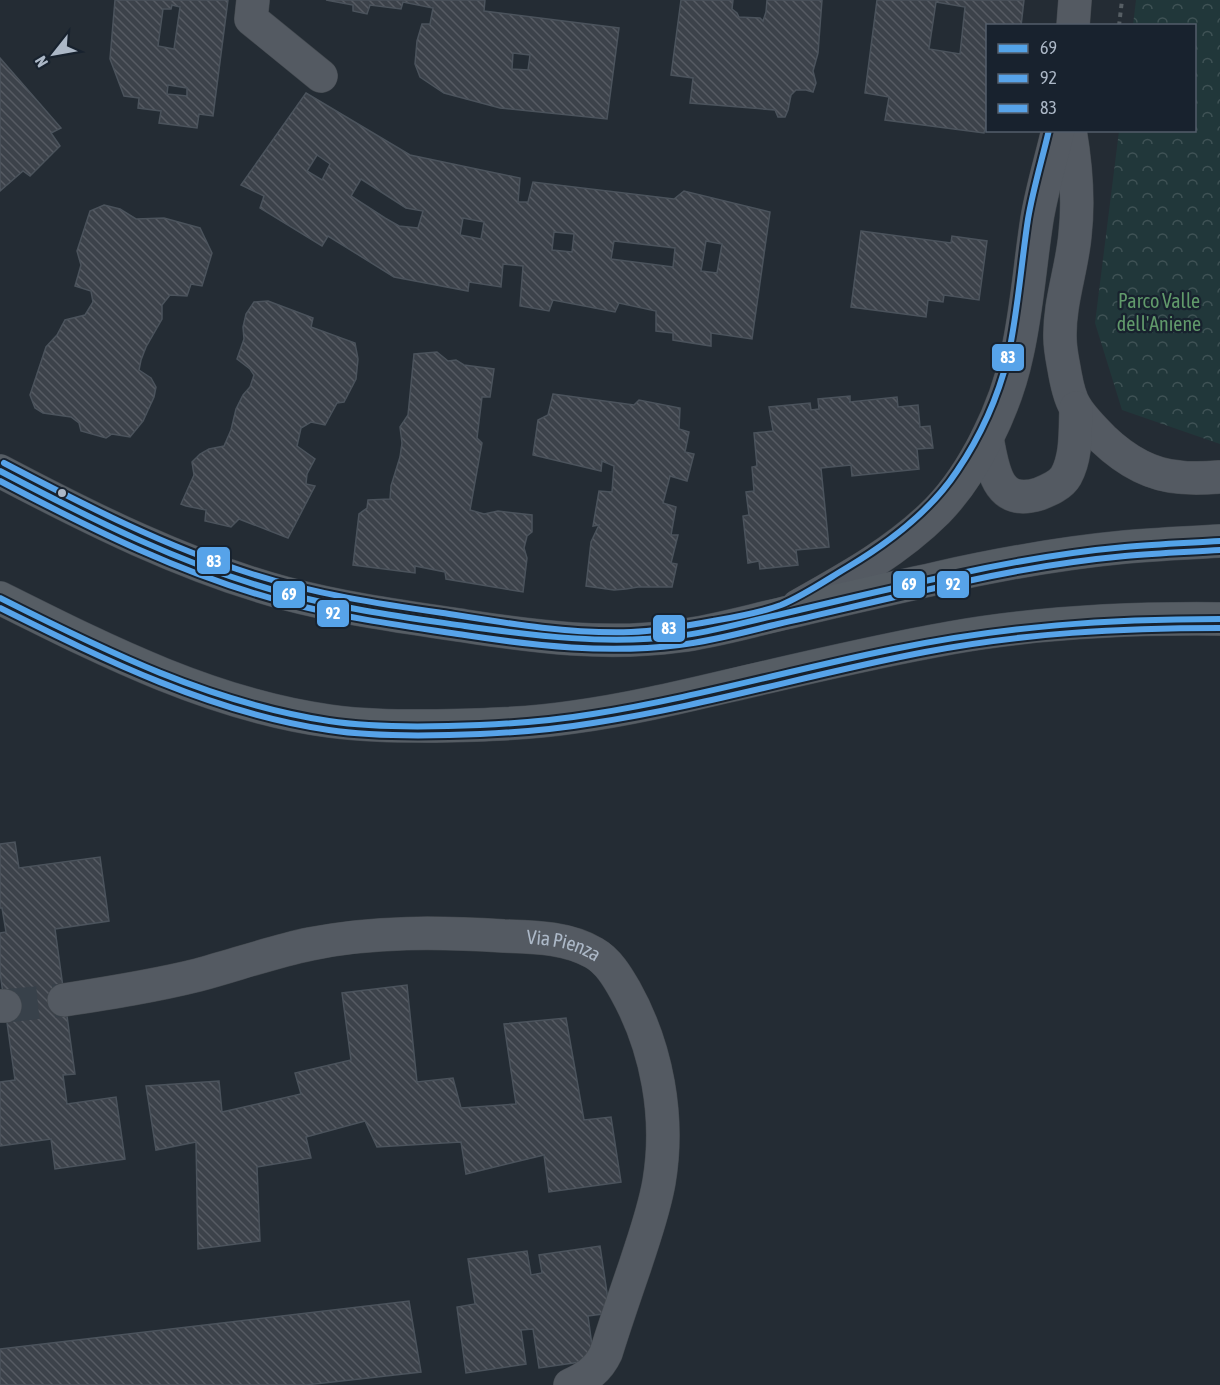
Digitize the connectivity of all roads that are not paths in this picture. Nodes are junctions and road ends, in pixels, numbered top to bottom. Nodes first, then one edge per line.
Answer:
1 (254, 0) edge
2 (1075, 0) edge
3 (1072, 24) edge
4 (321, 76) dead end
5 (1058, 132) edge
6 (1070, 132) edge
7 (1076, 408) junction
8 (987, 438) junction
9 (0, 471) edge
10 (1220, 477) edge
11 (1220, 541) edge
12 (0, 598) edge
13 (786, 612) junction
14 (1220, 620) edge
15 (64, 1000) tunnel mouth
16 (570, 1385) edge

1 - 4 street
2 - 3 street
5 - 8 street
6 - 7 street
7 - 8 street
7 - 10 street
8 - 13 street
9 - 13 main road
11 - 13 main road
12 - 14 main road
15 - 16 street, Via Pienza

